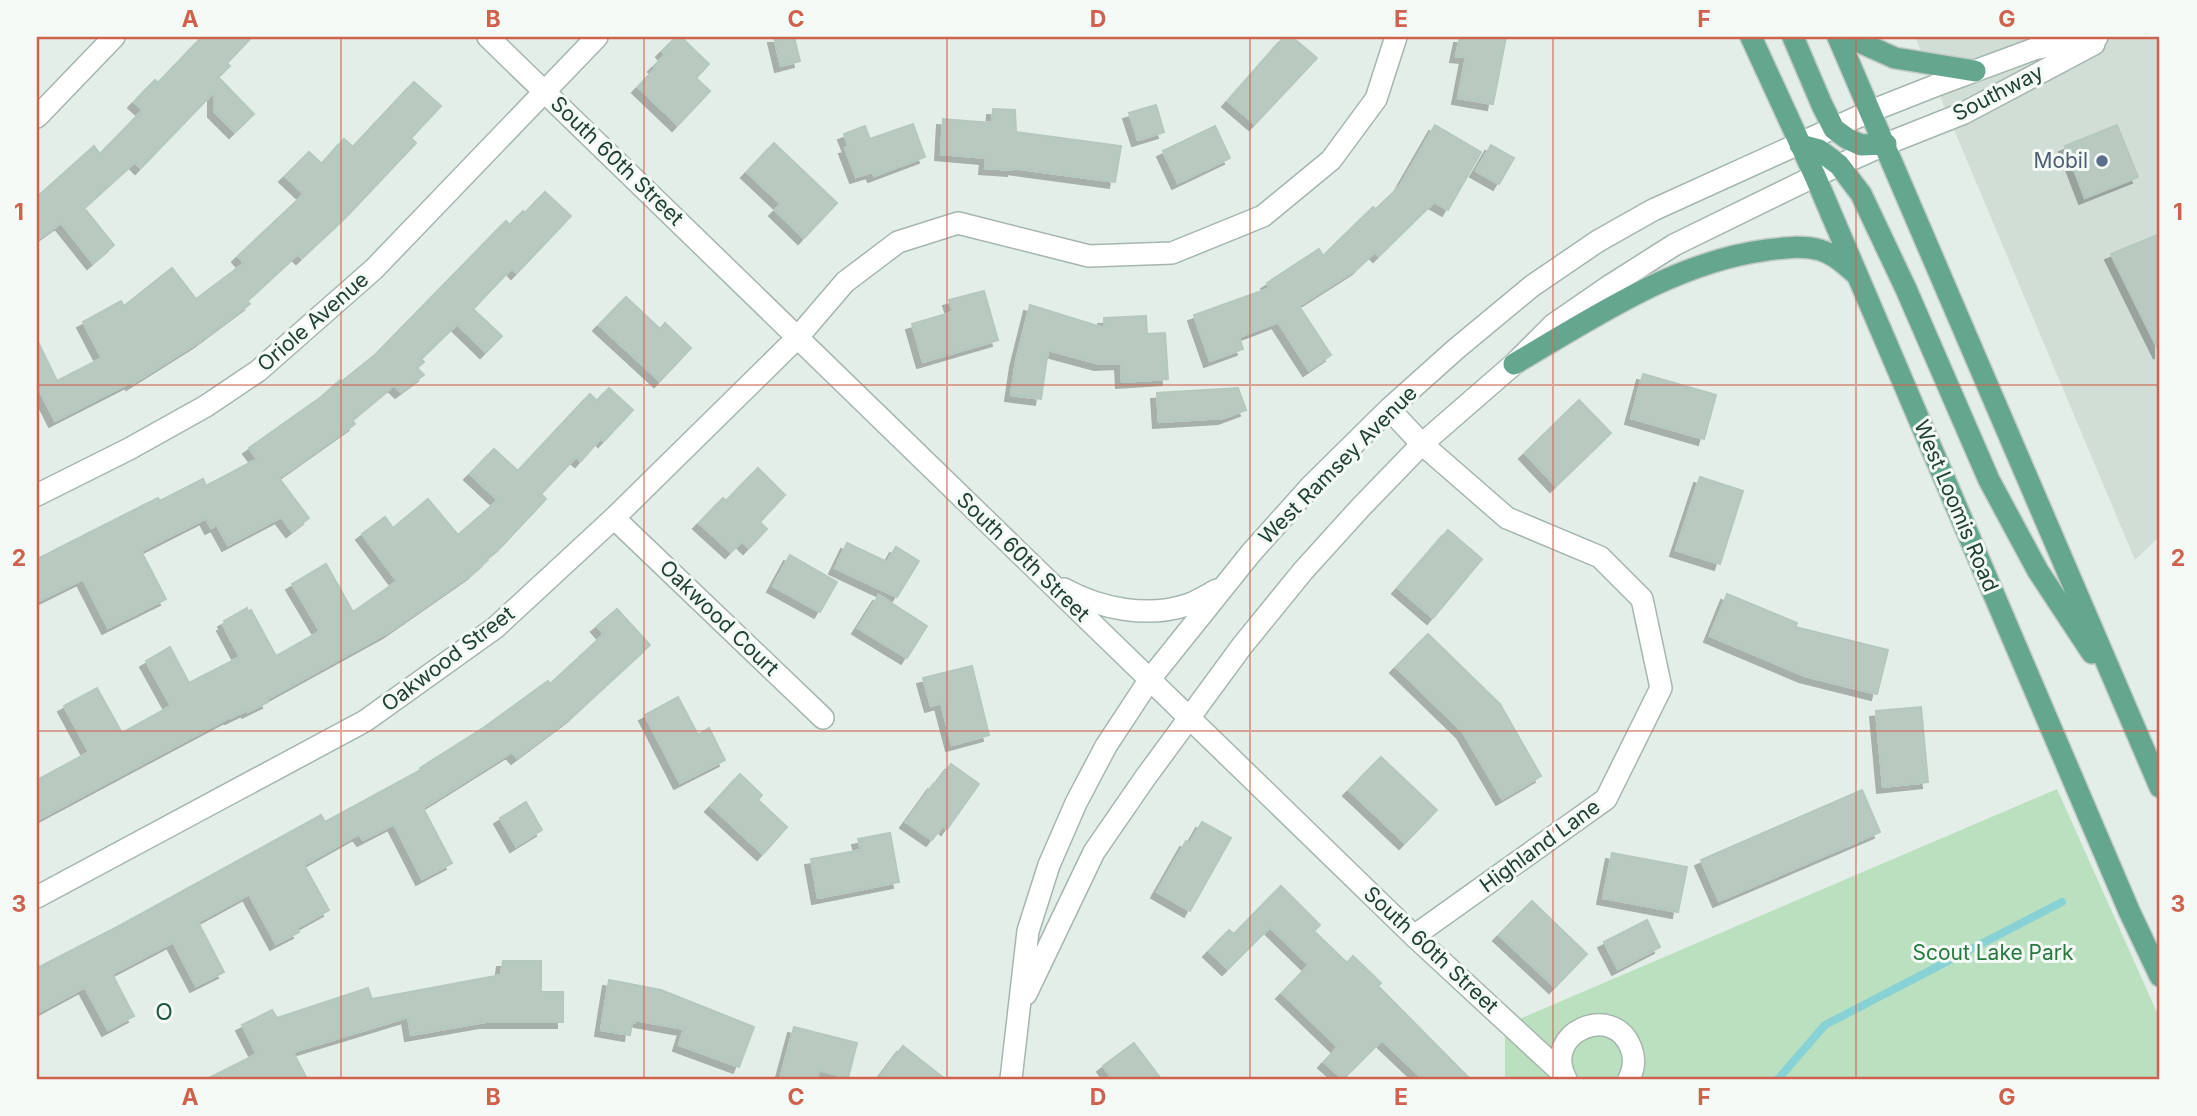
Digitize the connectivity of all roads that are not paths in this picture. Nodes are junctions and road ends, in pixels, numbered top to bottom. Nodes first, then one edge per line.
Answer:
1 (114, 37) edge
2 (488, 37) edge
3 (597, 37) edge
4 (1396, 37) edge
5 (1751, 37) edge
6 (1793, 37) edge
7 (1839, 37) edge
8 (1848, 37) edge
9 (2097, 37) edge
10 (2108, 37) edge
11 (1975, 71) junction
12 (544, 90) junction
13 (1871, 111) junction
14 (37, 117) edge
15 (1835, 129) junction
16 (1886, 144) junction
17 (1800, 145) junction
18 (1839, 165) junction
19 (1815, 176) junction
20 (1857, 275) junction
21 (797, 338) junction
22 (1514, 364) junction
23 (1389, 409) junction
24 (1422, 444) junction
25 (37, 495) edge
26 (614, 518) junction
27 (1044, 578) junction
28 (1225, 586) junction
29 (1150, 679) junction
30 (2122, 698) junction
31 (1190, 717) junction
32 (823, 718) dead end
33 (2160, 787) edge
34 (37, 897) edge
35 (1415, 936) junction
36 (2160, 976) edge
37 (1018, 1010) junction
38 (1564, 1076) edge
39 (1012, 1079) edge
40 (1629, 1079) edge

1 - 14 street
2 - 12 street, South 60th Street
3 - 12 street, Oriole Avenue
4 - 21 street, Oakwood Street
5 - 17 main road, West Loomis Road
6 - 15 main road
7 - 13 main road
8 - 11 main road
9 - 11 street, Southway
10 - 16 street, Southway
11 - 13 street, Southway
12 - 21 street, South 60th Street
12 - 25 street, Oriole Avenue
13 - 15 street, West Ramsey Avenue
13 - 16 main road
15 - 16 main road
15 - 17 street, West Ramsey Avenue
16 - 18 street, West Ramsey Avenue
16 - 30 main road
17 - 18 main road
17 - 19 main road, West Loomis Road
17 - 23 street, West Ramsey Avenue
18 - 19 street, West Ramsey Avenue
18 - 30 main road
19 - 20 main road, West Loomis Road
19 - 22 street, West Ramsey Avenue
20 - 22 main road
20 - 36 main road, West Loomis Road
21 - 26 street, Oakwood Street
21 - 27 street, South 60th Street
22 - 24 street, West Ramsey Avenue
23 - 24 street, Highland Lane
23 - 28 street, West Ramsey Avenue
24 - 31 street, West Ramsey Avenue
24 - 35 street, Highland Lane
26 - 32 street, Oakwood Court
26 - 34 street, Oakwood Street
27 - 28 street
27 - 29 street, South 60th Street
28 - 29 street, West Ramsey Avenue
29 - 31 street, South 60th Street
29 - 37 street, West Ramsey Avenue
30 - 33 main road
31 - 35 street, South 60th Street
31 - 37 street, West Ramsey Avenue
35 - 38 street, South 60th Street
37 - 39 street, West Ramsey Avenue
38 - 40 street, South 60th Street

